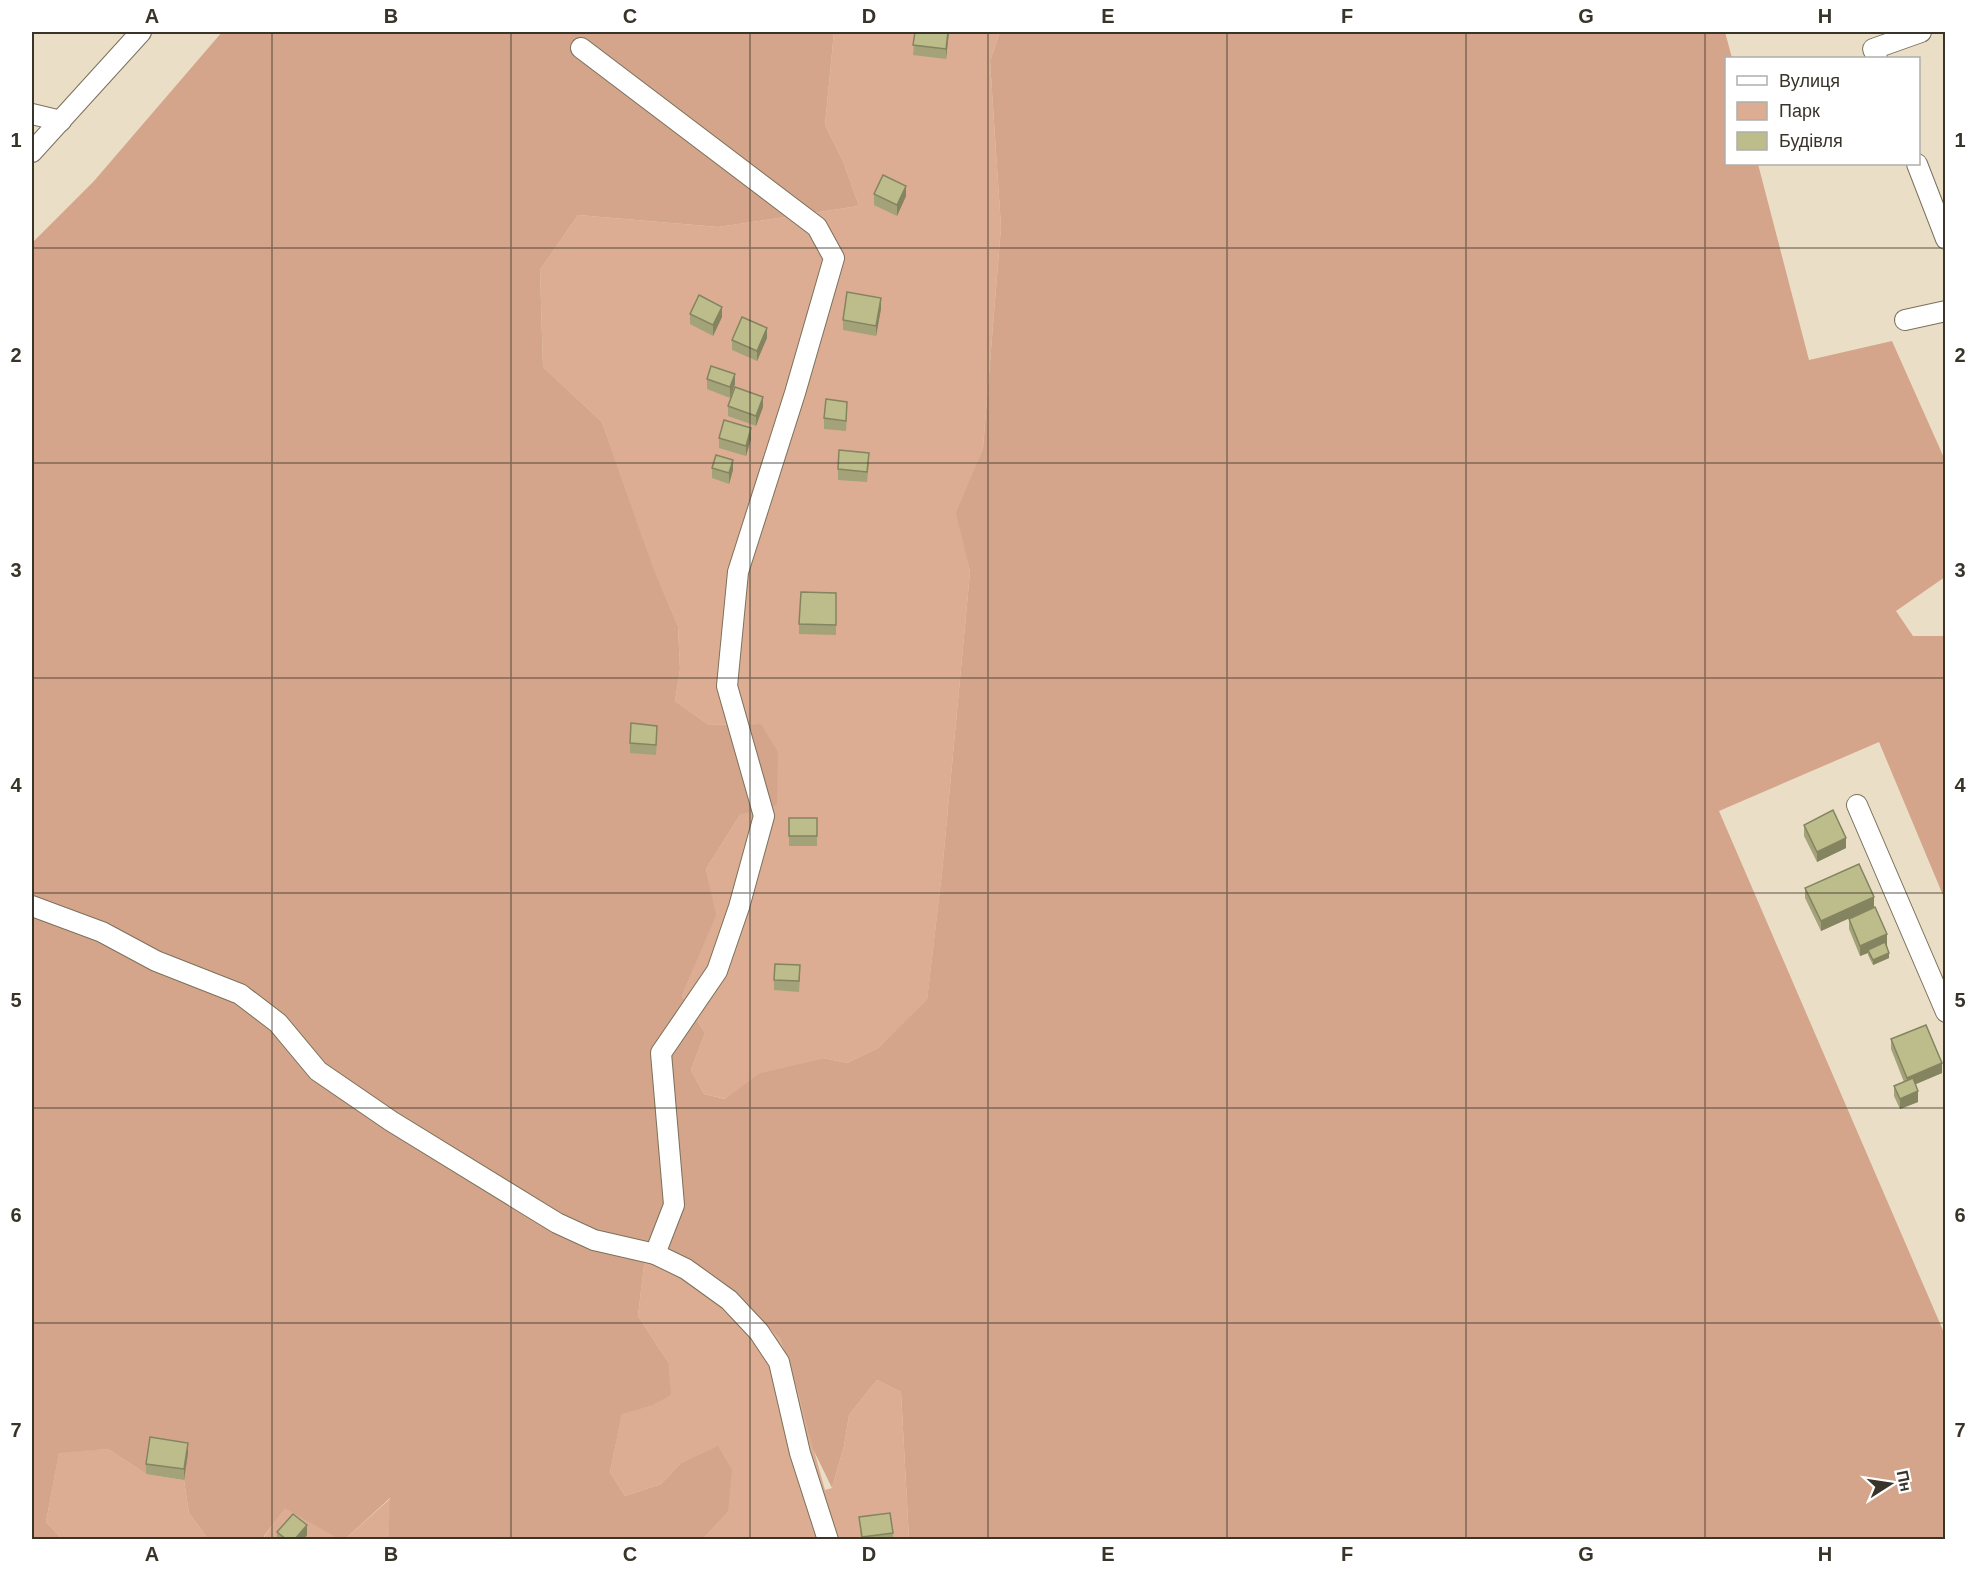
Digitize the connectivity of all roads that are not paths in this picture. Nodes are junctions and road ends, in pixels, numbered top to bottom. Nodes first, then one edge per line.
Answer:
1 (141, 32) edge
2 (1921, 32) edge
3 (580, 48) dead end
4 (1877, 57) edge
5 (32, 114) edge
6 (61, 121) junction
7 (32, 152) edge
8 (1917, 165) edge
9 (1946, 239) edge
10 (1946, 311) edge
11 (1905, 320) dead end
12 (1857, 805) dead end
13 (32, 906) edge
14 (1946, 1012) edge
15 (655, 1254) junction
16 (828, 1539) edge

1 - 6 street
2 - 4 street
3 - 15 street
5 - 6 street
6 - 7 street
8 - 9 street
10 - 11 street
12 - 14 street
13 - 15 street
15 - 16 street

